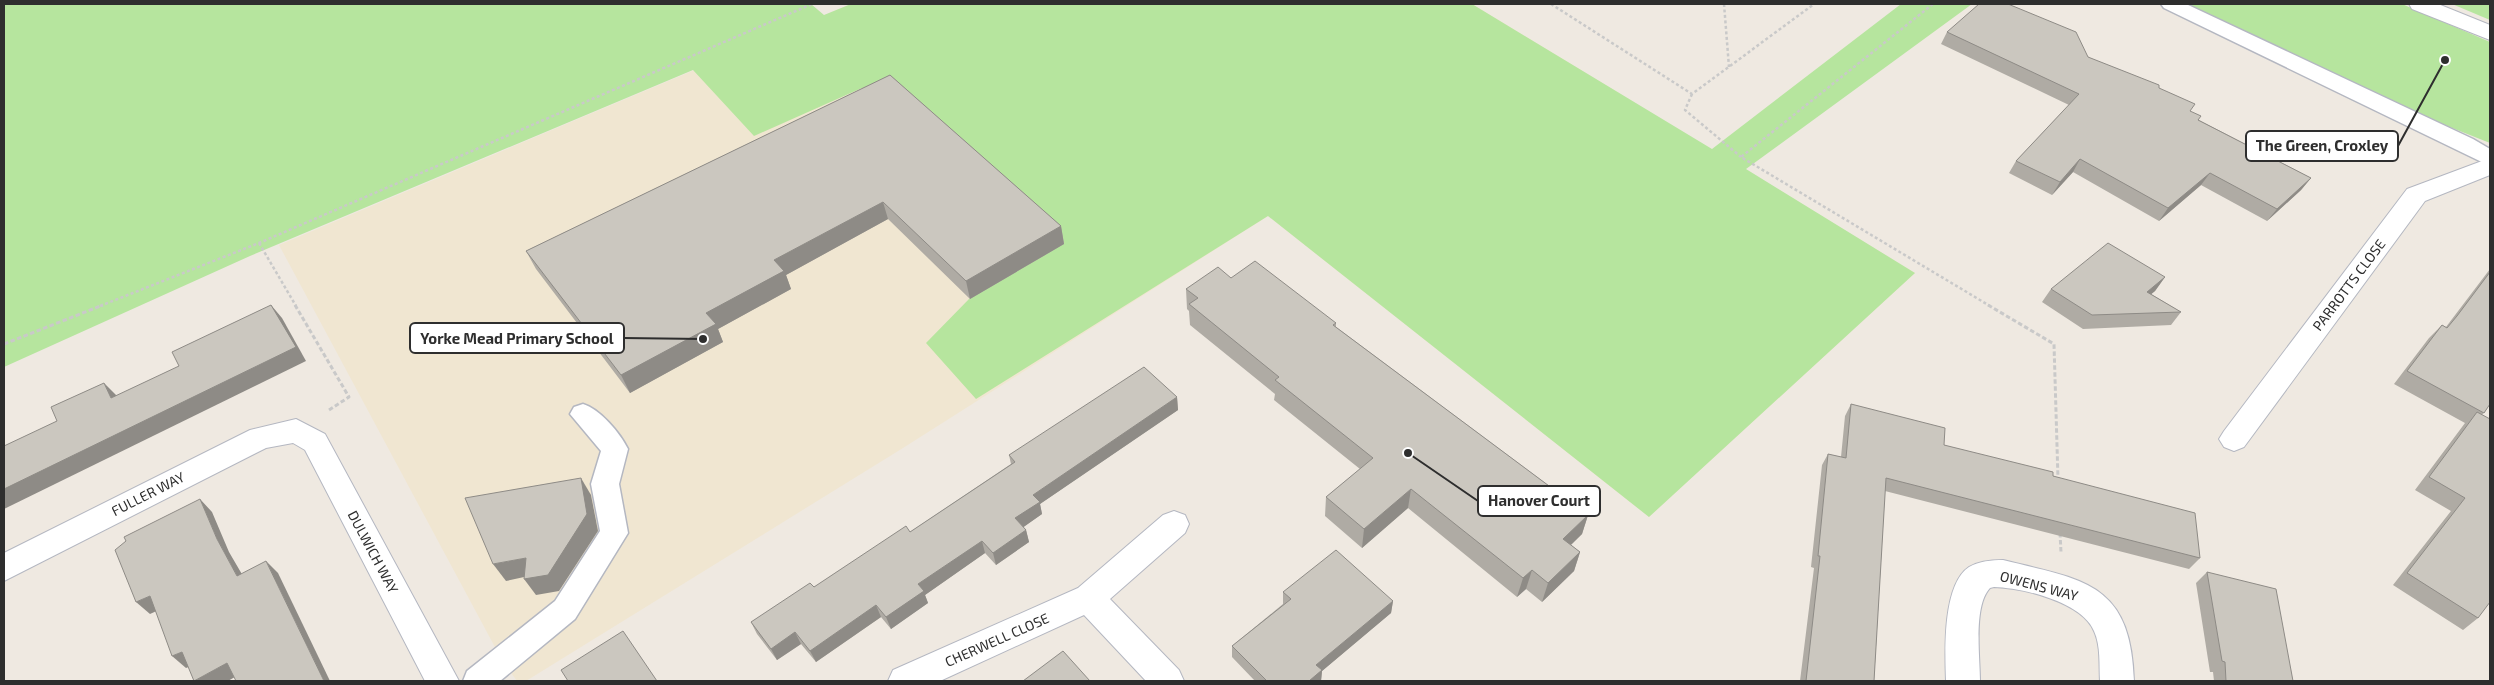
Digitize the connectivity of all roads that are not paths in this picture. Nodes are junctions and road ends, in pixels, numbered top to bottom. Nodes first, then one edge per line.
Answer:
1 (2171, 4) edge
2 (2420, 4) edge
3 (2490, 33) edge
4 (2490, 159) edge
5 (2490, 166) edge
6 (583, 414) dead end
7 (296, 431) joint
8 (2234, 439) dead end
9 (1174, 524) dead end
10 (4, 568) edge
11 (1089, 598) junction
12 (442, 681) edge
13 (478, 681) edge
14 (904, 681) edge
15 (1167, 681) edge
16 (1963, 681) edge
17 (2117, 681) edge

1 - 4 lane
2 - 3 street
5 - 8 street, PARROTTS CLOSE
6 - 13 lane
7 - 10 street, FULLER WAY
7 - 12 street, DULWICH WAY
9 - 11 street, CHERWELL CLOSE
11 - 14 street, CHERWELL CLOSE
11 - 15 street
16 - 17 street, OWENS WAY

